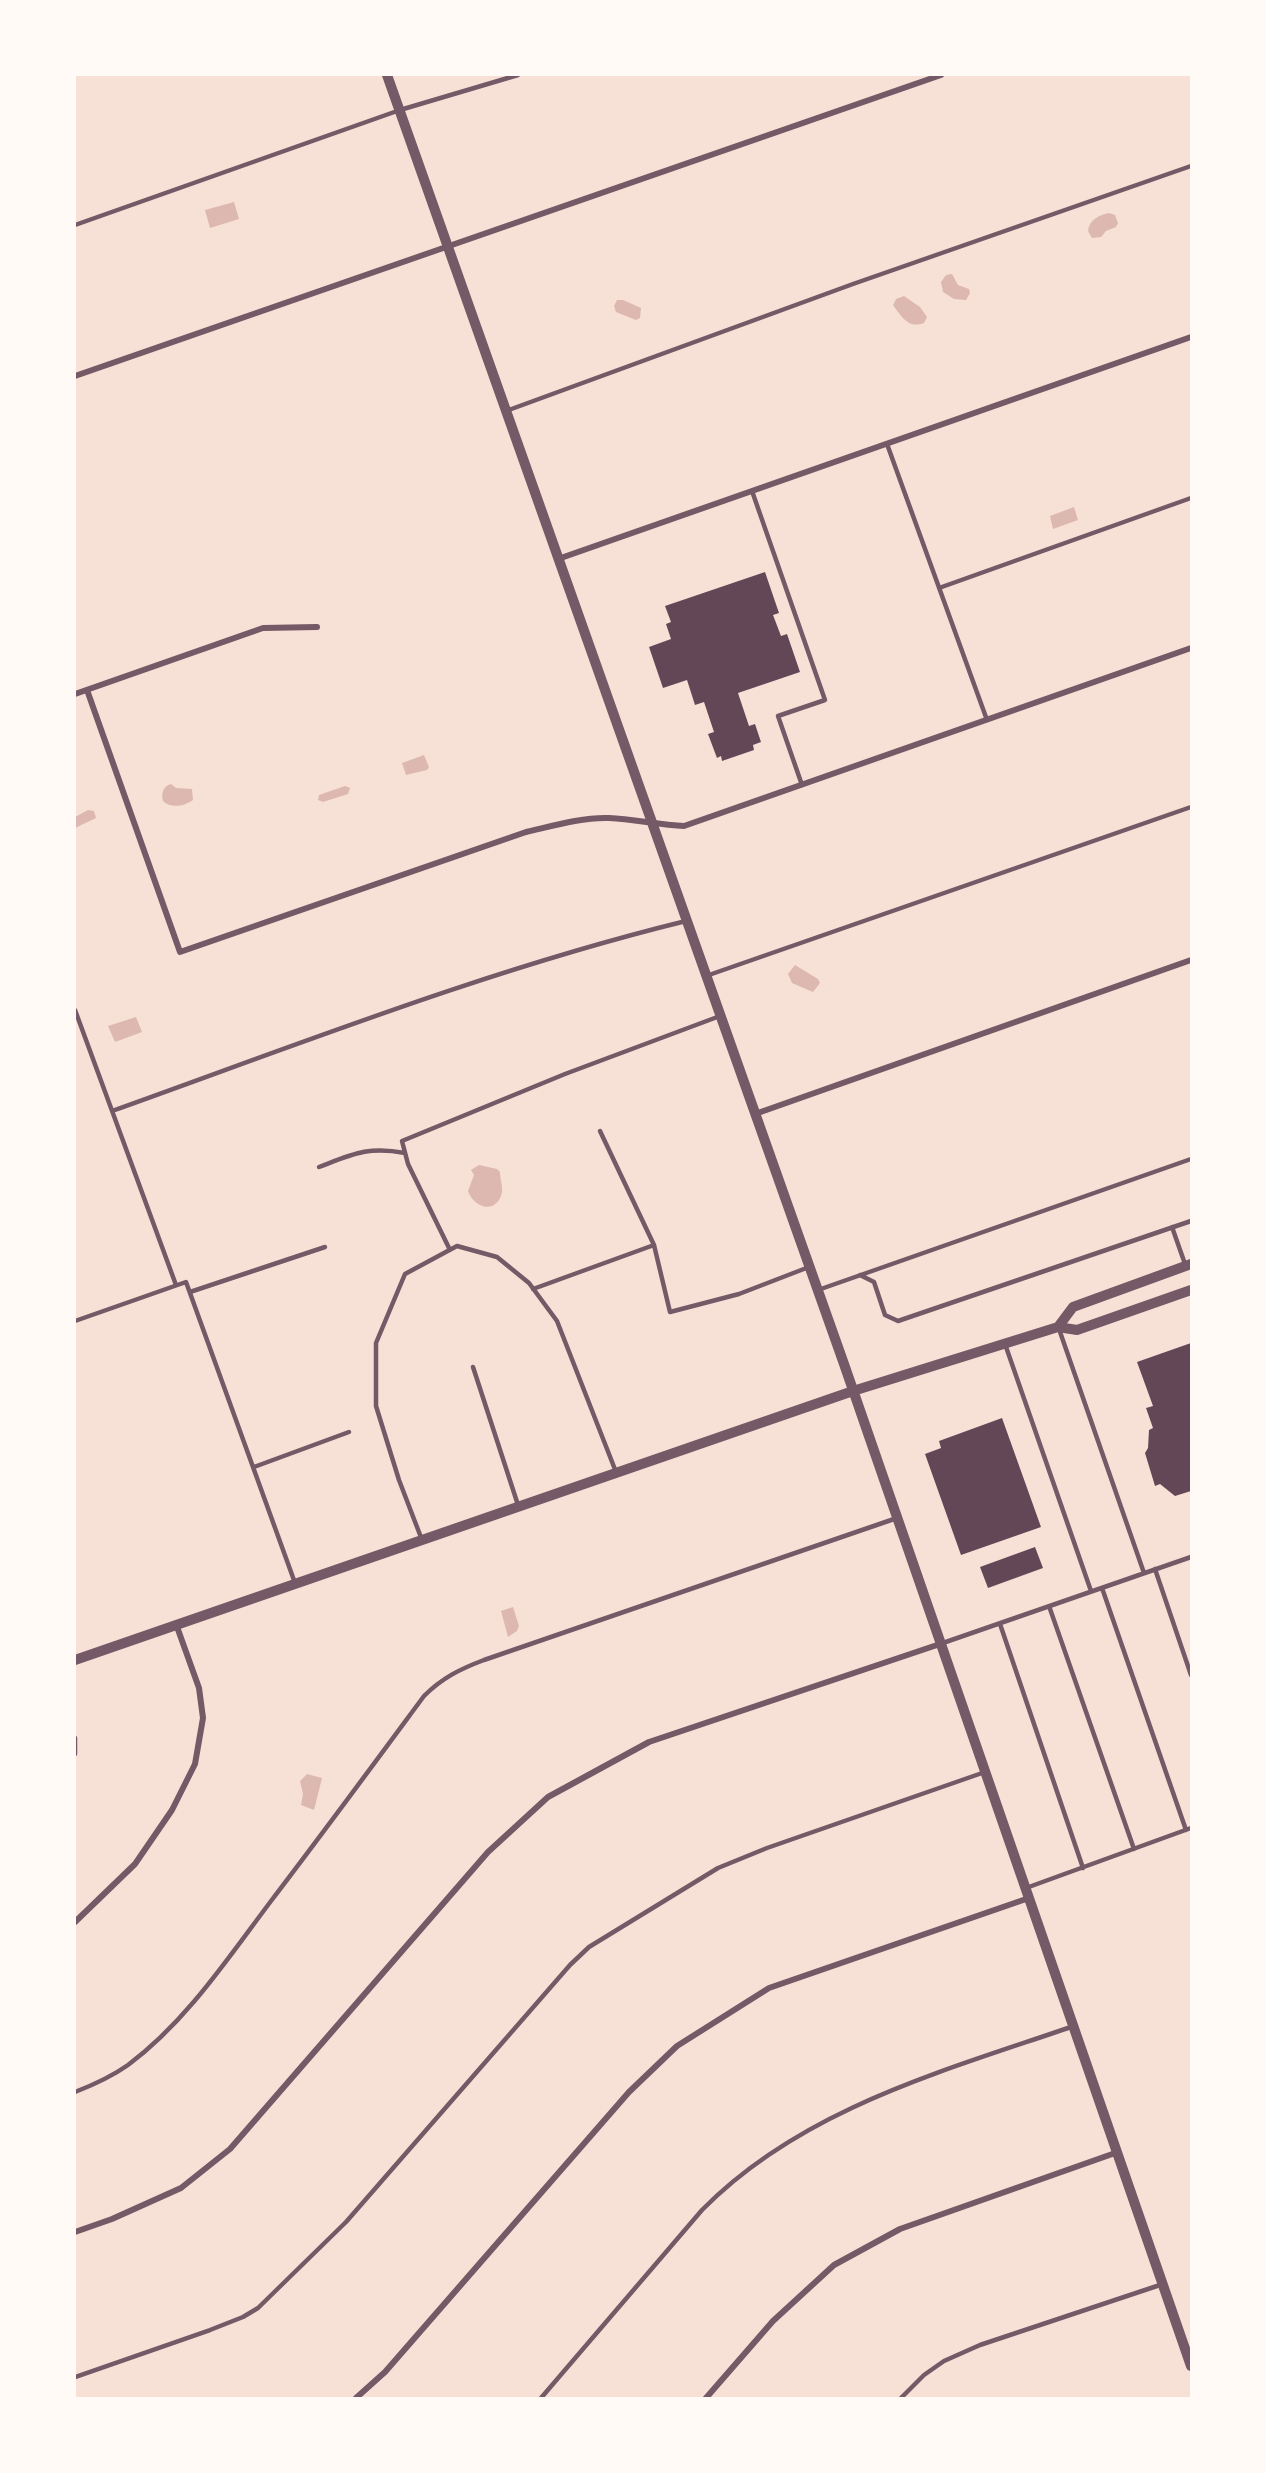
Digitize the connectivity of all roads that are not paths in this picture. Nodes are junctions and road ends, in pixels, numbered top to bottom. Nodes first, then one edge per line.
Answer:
1 (387, 75) edge
2 (518, 75) edge
3 (941, 75) edge
4 (400, 110) junction
5 (1191, 166) edge
6 (75, 225) edge
7 (448, 246) junction
8 (1191, 337) edge
9 (75, 376) edge
10 (506, 411) junction
11 (887, 444) junction
12 (752, 491) junction
13 (1191, 498) edge
14 (558, 559) junction
15 (939, 588) junction
16 (317, 627) dead end
17 (1191, 648) edge
18 (87, 690) junction
19 (75, 694) edge
20 (987, 720) junction
21 (802, 785) junction
22 (1191, 807) edge
23 (652, 825) junction
24 (686, 921) junction
25 (1191, 960) edge
26 (706, 976) junction
27 (75, 1012) edge
28 (720, 1016) junction
29 (112, 1111) junction
30 (755, 1114) junction
31 (600, 1131) dead end
32 (405, 1153) junction
33 (1191, 1159) edge
34 (319, 1167) dead end
35 (1191, 1221) edge
36 (1172, 1227) junction
37 (654, 1245) junction
38 (325, 1246) dead end
39 (450, 1250) junction
40 (1189, 1265) edge
41 (809, 1267) junction
42 (860, 1275) junction
43 (176, 1285) junction
44 (533, 1289) junction
45 (818, 1290) junction
46 (1191, 1290) edge
47 (190, 1292) junction
48 (75, 1321) edge
49 (1058, 1327) junction
50 (1005, 1344) junction
51 (472, 1368) dead end
52 (853, 1391) junction
53 (349, 1432) dead end
54 (254, 1467) junction
55 (617, 1474) junction
56 (519, 1508) junction
57 (897, 1518) junction
58 (423, 1541) junction
59 (1191, 1557) edge
60 (1155, 1569) junction
61 (1144, 1573) junction
62 (295, 1583) junction
63 (1102, 1588) junction
64 (1091, 1591) junction
65 (1049, 1606) junction
66 (1000, 1623) junction
67 (176, 1624) junction
68 (940, 1644) junction
69 (75, 1660) edge
70 (1191, 1675) edge
71 (75, 1738) edge
72 (75, 1754) edge
73 (985, 1772) junction
74 (1189, 1829) edge
75 (1134, 1849) junction
76 (1083, 1868) junction
77 (1027, 1893) junction
78 (75, 1922) edge
79 (1074, 2026) junction
80 (75, 2092) edge
81 (1118, 2152) junction
82 (75, 2232) edge
83 (1163, 2284) junction
84 (1191, 2366) edge
85 (75, 2377) edge
86 (356, 2398) edge
87 (541, 2398) edge
88 (706, 2398) edge
89 (901, 2398) edge

1 - 4 street
2 - 4 lane
3 - 7 street
4 - 6 lane
4 - 7 street
5 - 10 lane
7 - 9 street
7 - 10 street
8 - 11 street
10 - 14 street
11 - 12 street
11 - 15 lane
12 - 14 street
12 - 21 lane
13 - 15 lane
14 - 23 street
15 - 20 lane
16 - 18 street
17 - 20 street
18 - 19 street
18 - 23 street
20 - 21 street
21 - 23 street
22 - 26 lane
23 - 24 street
24 - 26 street
24 - 29 lane
25 - 30 street
26 - 28 street
27 - 29 lane
28 - 30 street
28 - 32 lane
29 - 43 lane
30 - 41 street
31 - 37 lane
32 - 34 lane
32 - 39 lane
33 - 42 lane
35 - 36 lane
36 - 40 lane
36 - 42 lane
37 - 41 lane
37 - 44 lane
38 - 47 lane
39 - 44 lane
39 - 58 lane
40 - 49 street
41 - 45 street
42 - 45 lane
43 - 47 lane
43 - 48 lane
44 - 55 lane
45 - 52 street
46 - 49 street
47 - 54 lane
49 - 50 street
49 - 61 lane
50 - 52 street
50 - 64 lane
51 - 56 lane
52 - 55 street
52 - 57 street
53 - 54 lane
54 - 62 lane
55 - 56 street
56 - 58 street
57 - 68 street
57 - 80 lane
58 - 62 street
59 - 60 lane
60 - 61 lane
60 - 70 lane
61 - 63 lane
62 - 67 street
63 - 64 lane
63 - 74 lane
64 - 65 lane
65 - 66 lane
65 - 75 lane
66 - 68 lane
66 - 76 lane
67 - 69 street
67 - 78 street
68 - 73 street
68 - 82 street
71 - 72 lane
73 - 77 street
73 - 85 lane
74 - 75 lane
75 - 76 lane
76 - 77 lane
77 - 79 street
77 - 86 street
79 - 81 street
79 - 87 lane
81 - 83 street
81 - 88 street
83 - 84 street
83 - 89 lane

